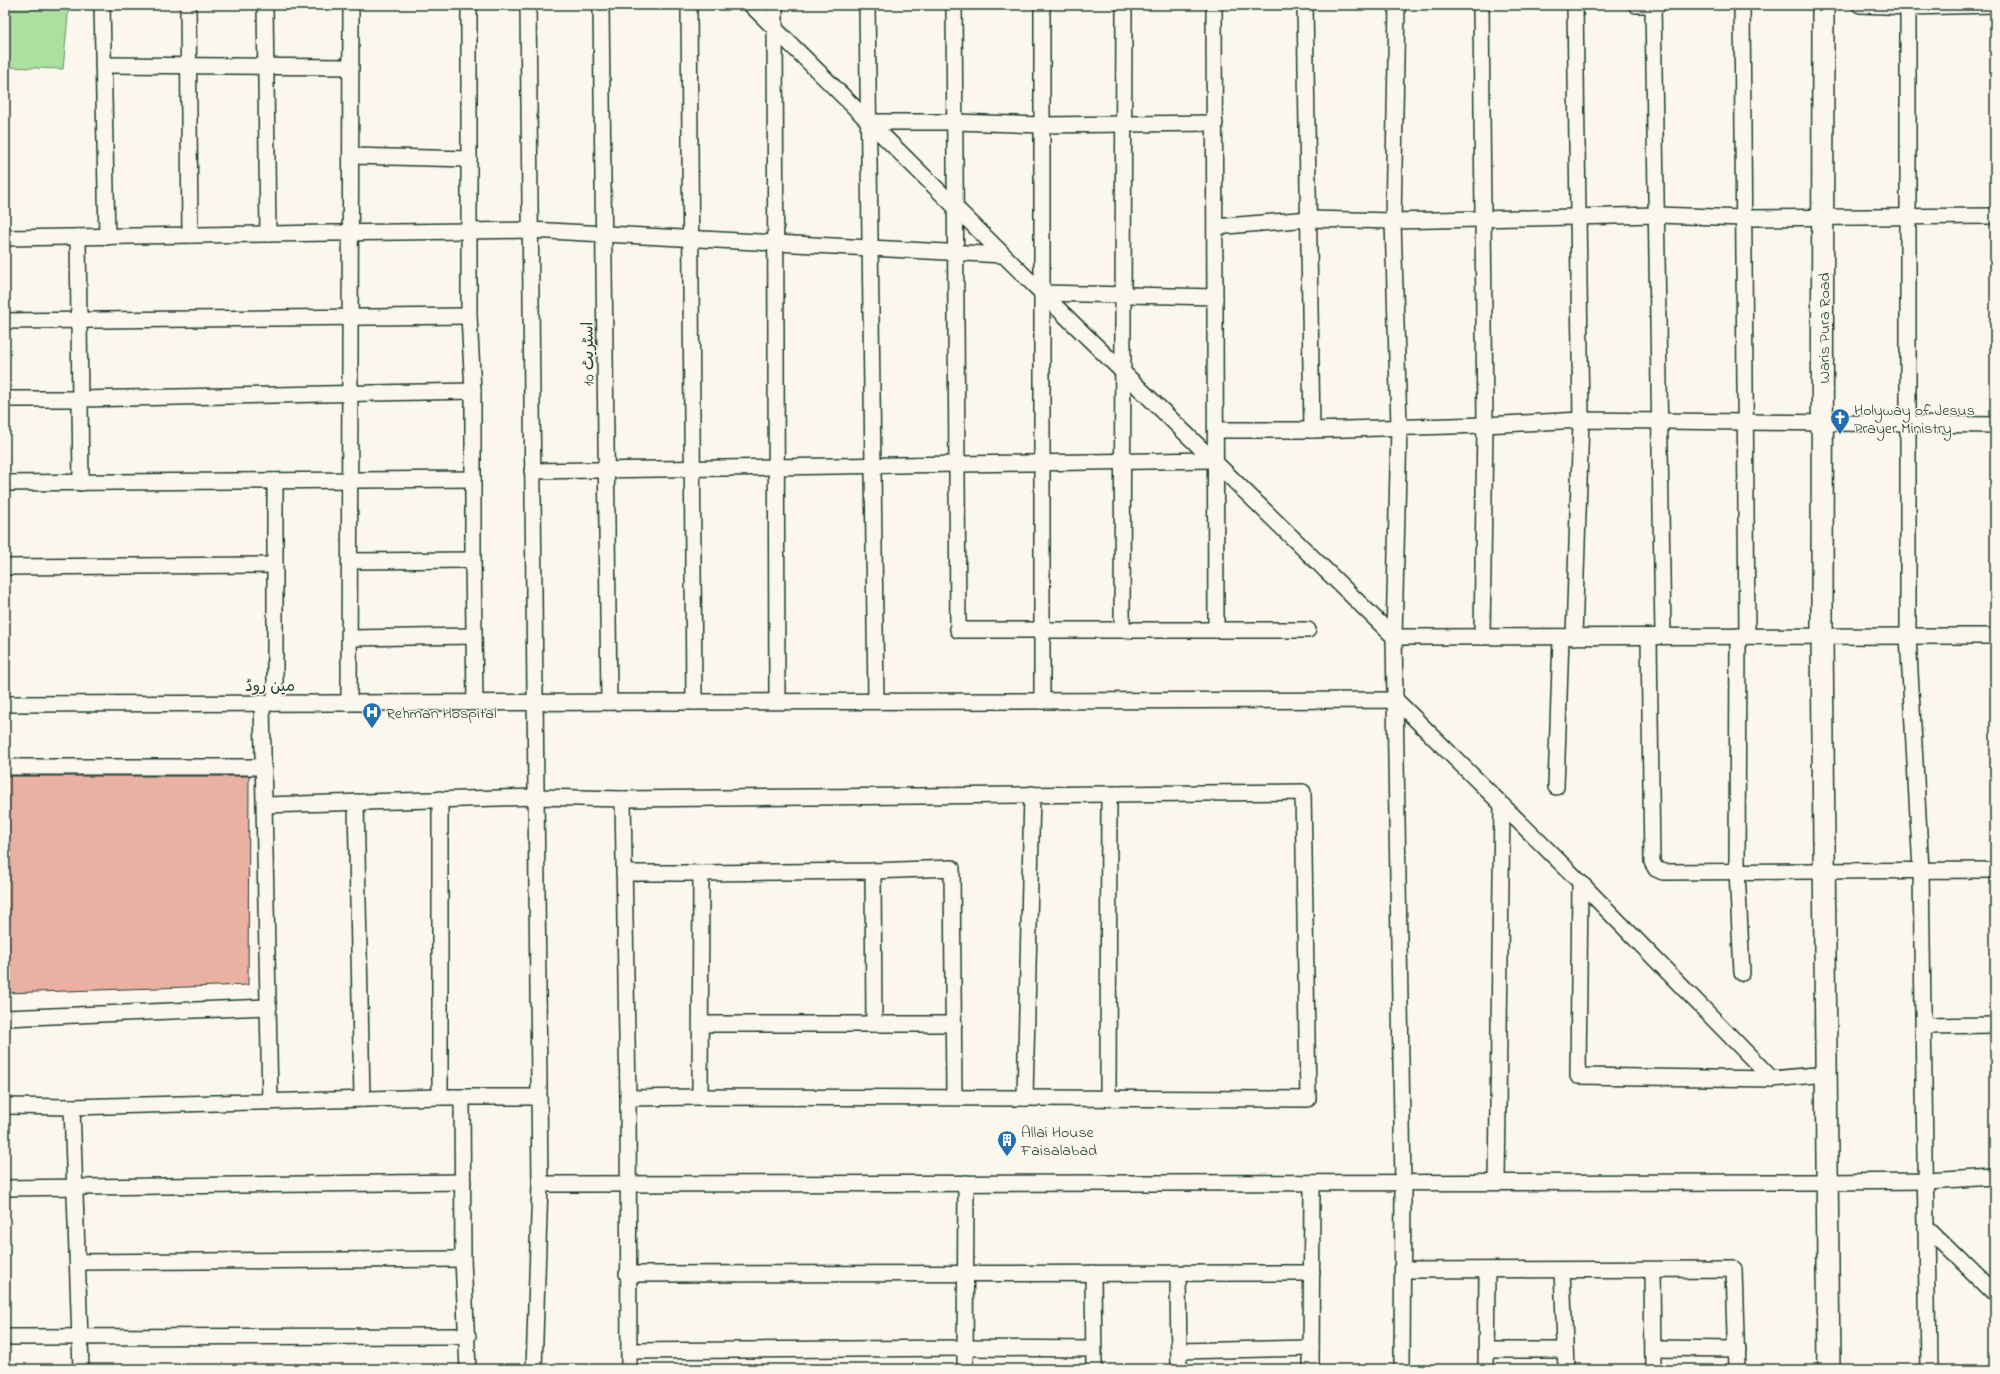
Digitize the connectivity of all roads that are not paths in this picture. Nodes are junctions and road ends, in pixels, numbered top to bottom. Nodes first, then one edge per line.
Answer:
1 (102, 5) edge
2 (188, 5) edge
3 (265, 5) edge
4 (352, 5) edge
5 (469, 5) edge
6 (528, 5) edge
7 (601, 5) edge
8 (689, 5) edge
9 (750, 5) edge
10 (775, 5) edge
11 (867, 5) edge
12 (954, 5) edge
13 (1042, 5) edge
14 (1124, 5) edge
15 (1214, 5) edge
16 (1305, 5) edge
17 (1397, 5) edge
18 (1481, 5) edge
19 (1575, 5) edge
20 (1636, 5) edge
21 (1653, 5) edge
22 (1658, 5) edge
23 (1742, 5) edge
24 (1823, 5) edge
25 (1860, 5) edge
26 (1995, 5) edge
27 (1908, 6) edge
28 (775, 29) junction
29 (103, 65) junction
30 (189, 65) junction
31 (266, 66) junction
32 (351, 67) junction
33 (869, 122) junction
34 (955, 122) junction
35 (1215, 123) junction
36 (1124, 124) junction
37 (1042, 125) junction
38 (351, 156) junction
39 (470, 159) junction
40 (955, 208) junction
41 (1657, 214) junction
42 (1995, 216) edge
43 (1578, 217) junction
44 (1909, 217) junction
45 (1482, 218) junction
46 (1744, 218) junction
47 (1823, 218) junction
48 (1309, 219) junction
49 (1393, 221) junction
50 (1215, 227) junction
51 (530, 230) junction
52 (469, 231) junction
53 (351, 233) junction
54 (268, 234) junction
55 (604, 234) junction
56 (190, 235) junction
57 (78, 237) junction
58 (107, 237) junction
59 (5, 238) edge
60 (690, 239) junction
61 (775, 243) junction
62 (870, 248) junction
63 (956, 252) junction
64 (1003, 255) junction
65 (1042, 293) junction
66 (1123, 296) junction
67 (1215, 297) junction
68 (470, 316) junction
69 (351, 318) junction
70 (79, 320) junction
71 (5, 321) edge
72 (1123, 373) junction
73 (473, 391) junction
74 (351, 393) junction
75 (5, 399) edge
76 (80, 399) junction
77 (1581, 420) junction
78 (1660, 421) junction
79 (1745, 422) junction
80 (1823, 423) junction
81 (1909, 424) junction
82 (1485, 425) junction
83 (1995, 425) edge
84 (1399, 427) junction
85 (1216, 430) junction
86 (1312, 430) junction
87 (1123, 462) junction
88 (1214, 462) junction
89 (1042, 463) junction
90 (957, 464) junction
91 (873, 465) junction
92 (776, 467) junction
93 (692, 468) junction
94 (606, 470) junction
95 (532, 471) junction
96 (473, 478) junction
97 (351, 480) junction
98 (275, 481) junction
99 (5, 483) edge
100 (80, 483) junction
101 (473, 560) junction
102 (351, 561) junction
103 (275, 565) junction
104 (5, 567) edge
105 (1042, 630) junction
106 (1122, 630) junction
107 (1216, 630) junction
108 (1308, 630) dead end
109 (474, 636) junction
110 (1742, 636) junction
111 (1908, 636) junction
112 (1995, 636) edge
113 (1394, 637) junction
114 (1482, 637) junction
115 (1567, 637) junction
116 (1656, 637) junction
117 (350, 638) junction
118 (1822, 643) junction
119 (1042, 700) junction
120 (1396, 700) junction
121 (777, 701) junction
122 (876, 701) junction
123 (475, 702) junction
124 (534, 702) junction
125 (610, 702) junction
126 (694, 702) junction
127 (268, 703) junction
128 (349, 703) junction
129 (5, 704) edge
130 (5, 767) edge
131 (264, 767) junction
132 (1556, 787) dead end
133 (1032, 794) junction
134 (1109, 794) junction
135 (536, 797) junction
136 (623, 799) junction
137 (440, 800) junction
138 (356, 802) junction
139 (265, 805) junction
140 (1502, 805) junction
141 (1737, 870) junction
142 (1824, 870) junction
143 (1921, 870) junction
144 (1995, 870) edge
145 (873, 871) junction
146 (624, 873) junction
147 (702, 873) junction
148 (1580, 882) junction
149 (1742, 973) dead end
150 (268, 1007) junction
151 (5, 1018) edge
152 (701, 1024) junction
153 (874, 1024) junction
154 (954, 1024) junction
155 (1995, 1025) edge
156 (1923, 1026) junction
157 (1826, 1074) junction
158 (1772, 1079) junction
159 (440, 1097) junction
160 (538, 1097) junction
161 (700, 1097) junction
162 (954, 1097) junction
163 (462, 1098) junction
164 (628, 1098) junction
165 (1025, 1098) junction
166 (1108, 1098) junction
167 (362, 1099) junction
168 (270, 1102) junction
169 (5, 1106) edge
170 (72, 1107) junction
171 (1995, 1177) edge
172 (1926, 1181) junction
173 (463, 1182) junction
174 (1497, 1182) junction
175 (1827, 1182) junction
176 (627, 1183) junction
177 (966, 1183) junction
178 (1312, 1183) junction
179 (1403, 1183) junction
180 (540, 1184) junction
181 (75, 1186) junction
182 (5, 1188) edge
183 (1926, 1227) junction
184 (463, 1259) junction
185 (78, 1262) junction
186 (1403, 1270) junction
187 (1487, 1270) junction
188 (1562, 1270) junction
189 (1652, 1270) junction
190 (965, 1273) junction
191 (1093, 1273) junction
192 (1178, 1273) junction
193 (1312, 1273) junction
194 (627, 1274) junction
195 (1995, 1295) edge
196 (468, 1336) junction
197 (5, 1337) edge
198 (80, 1337) junction
199 (965, 1348) junction
200 (1312, 1348) junction
201 (1653, 1348) junction
202 (1093, 1349) junction
203 (1737, 1349) junction
204 (1486, 1350) junction
205 (1565, 1350) junction
206 (629, 1351) junction
207 (1179, 1351) junction
208 (81, 1369) edge
209 (468, 1369) edge
210 (534, 1369) edge
211 (629, 1369) edge
212 (965, 1369) edge
213 (1094, 1369) edge
214 (1180, 1369) edge
215 (1312, 1369) edge
216 (1402, 1369) edge
217 (1486, 1369) edge
218 (1566, 1369) edge
219 (1653, 1369) edge
220 (1737, 1369) edge
221 (1829, 1369) edge
222 (1928, 1369) edge

1 - 29 street
2 - 30 street
3 - 31 street
4 - 32 street
5 - 39 street
6 - 51 street
7 - 55 street, اسٹریٹ 10
8 - 60 street
9 - 28 street
10 - 28 street
11 - 33 street
12 - 34 street
13 - 37 street
14 - 36 street
15 - 35 street
16 - 48 street
17 - 49 street
18 - 45 street
19 - 43 street
20 - 21 street
21 - 22 street
21 - 41 street
23 - 46 street
24 - 47 main road, Waris Pura Road
25 - 27 street
26 - 27 street
27 - 44 street
28 - 33 street
28 - 61 street
29 - 30 street
29 - 58 street
30 - 31 street
30 - 56 street
31 - 32 street
31 - 54 street
32 - 38 street
33 - 34 street
33 - 40 street
33 - 62 street
34 - 37 street
34 - 40 street
35 - 36 street
35 - 50 street
36 - 37 street
36 - 66 street
37 - 65 street
38 - 39 street
38 - 53 street
39 - 52 street
40 - 63 street
40 - 64 street
41 - 43 street
41 - 46 street
41 - 78 street
42 - 44 street
43 - 45 street
43 - 77 street
44 - 47 street
44 - 81 street
45 - 49 street
45 - 82 street
46 - 47 street
46 - 79 street
47 - 80 main road, Waris Pura Road
48 - 49 street
48 - 50 street
48 - 86 street
49 - 84 street
50 - 67 street
51 - 52 street
51 - 55 street
51 - 95 street
52 - 53 street
52 - 68 street
53 - 54 street
53 - 69 street
54 - 56 street
55 - 60 street
55 - 94 street, اسٹریٹ 10
56 - 58 street
57 - 58 street
57 - 59 street
57 - 70 street
60 - 61 street
60 - 93 street
61 - 62 street
61 - 92 street
62 - 63 street
62 - 91 street
63 - 64 street
63 - 90 street
64 - 65 street
65 - 66 street
65 - 72 street
65 - 89 street
66 - 67 street
66 - 72 street
67 - 85 street
68 - 69 street
68 - 73 street
69 - 70 street
69 - 74 street
70 - 71 street
70 - 76 street
72 - 87 street
72 - 88 street
73 - 74 street
73 - 96 street
74 - 76 street
74 - 97 street
75 - 76 street
76 - 100 street
77 - 78 street
77 - 82 street
77 - 115 street
78 - 79 street
78 - 116 street
79 - 80 street
79 - 110 street
80 - 81 street
80 - 118 main road, Waris Pura Road
81 - 83 street
81 - 111 street
82 - 84 street
82 - 114 street
84 - 86 street
84 - 113 street
85 - 86 street
85 - 88 street
87 - 88 street
87 - 89 street
87 - 106 street
88 - 107 street
88 - 113 street
89 - 90 street
89 - 105 street
90 - 91 street
90 - 105 street
91 - 92 street
91 - 122 street
92 - 93 street
92 - 121 street
93 - 94 street
93 - 126 street
94 - 95 street
94 - 125 street, اسٹریٹ 10
95 - 124 street
96 - 97 street
96 - 101 street
97 - 98 street
97 - 102 street
98 - 100 street
98 - 103 street
99 - 100 street
101 - 102 street
101 - 109 street
102 - 117 street
103 - 104 street
103 - 127 street
105 - 106 street
105 - 119 street
106 - 107 street
107 - 108 street
109 - 117 street
109 - 123 street
110 - 116 street
110 - 118 street
110 - 141 street
111 - 112 street
111 - 118 street
111 - 143 street
113 - 114 street
113 - 120 street
114 - 115 street
115 - 116 street
115 - 132 street
116 - 141 street
117 - 128 street
118 - 142 main road, Waris Pura Road
119 - 120 street, مین روڈ
119 - 122 street, مین روڈ
120 - 140 street
120 - 179 street
121 - 122 street, مین روڈ
121 - 126 street, مین روڈ
123 - 124 street, مین روڈ
123 - 128 street, مین روڈ
124 - 125 street, مین روڈ
124 - 135 street
125 - 126 street, مین روڈ
127 - 128 street, مین روڈ
127 - 129 street, مین روڈ
127 - 131 street
130 - 131 street
131 - 139 street
133 - 134 street
133 - 136 street
133 - 165 street
134 - 166 street
134 - 166 street
135 - 136 street
135 - 137 street
135 - 160 street
136 - 146 street
137 - 138 street
137 - 159 street
138 - 139 street
138 - 167 street
139 - 150 street
140 - 148 street
140 - 174 street
141 - 142 street
141 - 149 street
142 - 143 street
142 - 157 main road, Waris Pura Road
143 - 144 street
143 - 156 street
145 - 147 street
145 - 153 street
145 - 154 street
146 - 147 street
146 - 164 street
147 - 152 street
148 - 158 street
148 - 158 street
150 - 151 street
150 - 168 street
152 - 153 street
152 - 161 street
153 - 154 street
154 - 162 street
155 - 156 street
156 - 172 street
157 - 158 street
157 - 175 main road, Waris Pura Road
159 - 163 street
159 - 167 street
160 - 163 street
160 - 180 street
161 - 162 street
161 - 164 street
162 - 165 street
163 - 173 street
164 - 176 street
165 - 166 street
167 - 168 street
168 - 170 street
169 - 170 street
170 - 181 street
171 - 172 street
172 - 175 street
172 - 183 street
173 - 181 street
173 - 184 street
174 - 175 street
174 - 179 street
175 - 221 main road, Waris Pura Road
176 - 177 street
176 - 180 street
176 - 194 street
177 - 178 street
177 - 190 street
178 - 179 street
178 - 193 street
179 - 186 street
180 - 210 street
181 - 182 street
181 - 185 street
183 - 195 street
183 - 222 street
184 - 185 street
184 - 196 street
185 - 198 street
186 - 187 street
186 - 216 street
187 - 188 street
187 - 204 street
188 - 189 street
188 - 205 street
189 - 201 street
189 - 203 street
190 - 191 street
190 - 194 street
190 - 199 street
191 - 192 street
191 - 202 street
192 - 193 street
192 - 207 street
193 - 200 street
194 - 206 street
196 - 198 street
196 - 209 street
197 - 198 street
198 - 208 street
199 - 202 street
199 - 206 street
199 - 212 street
200 - 207 street
200 - 215 street
201 - 203 street
201 - 219 street
202 - 213 street
203 - 220 street
204 - 205 street
204 - 217 street
205 - 218 street
206 - 211 street
207 - 214 street

